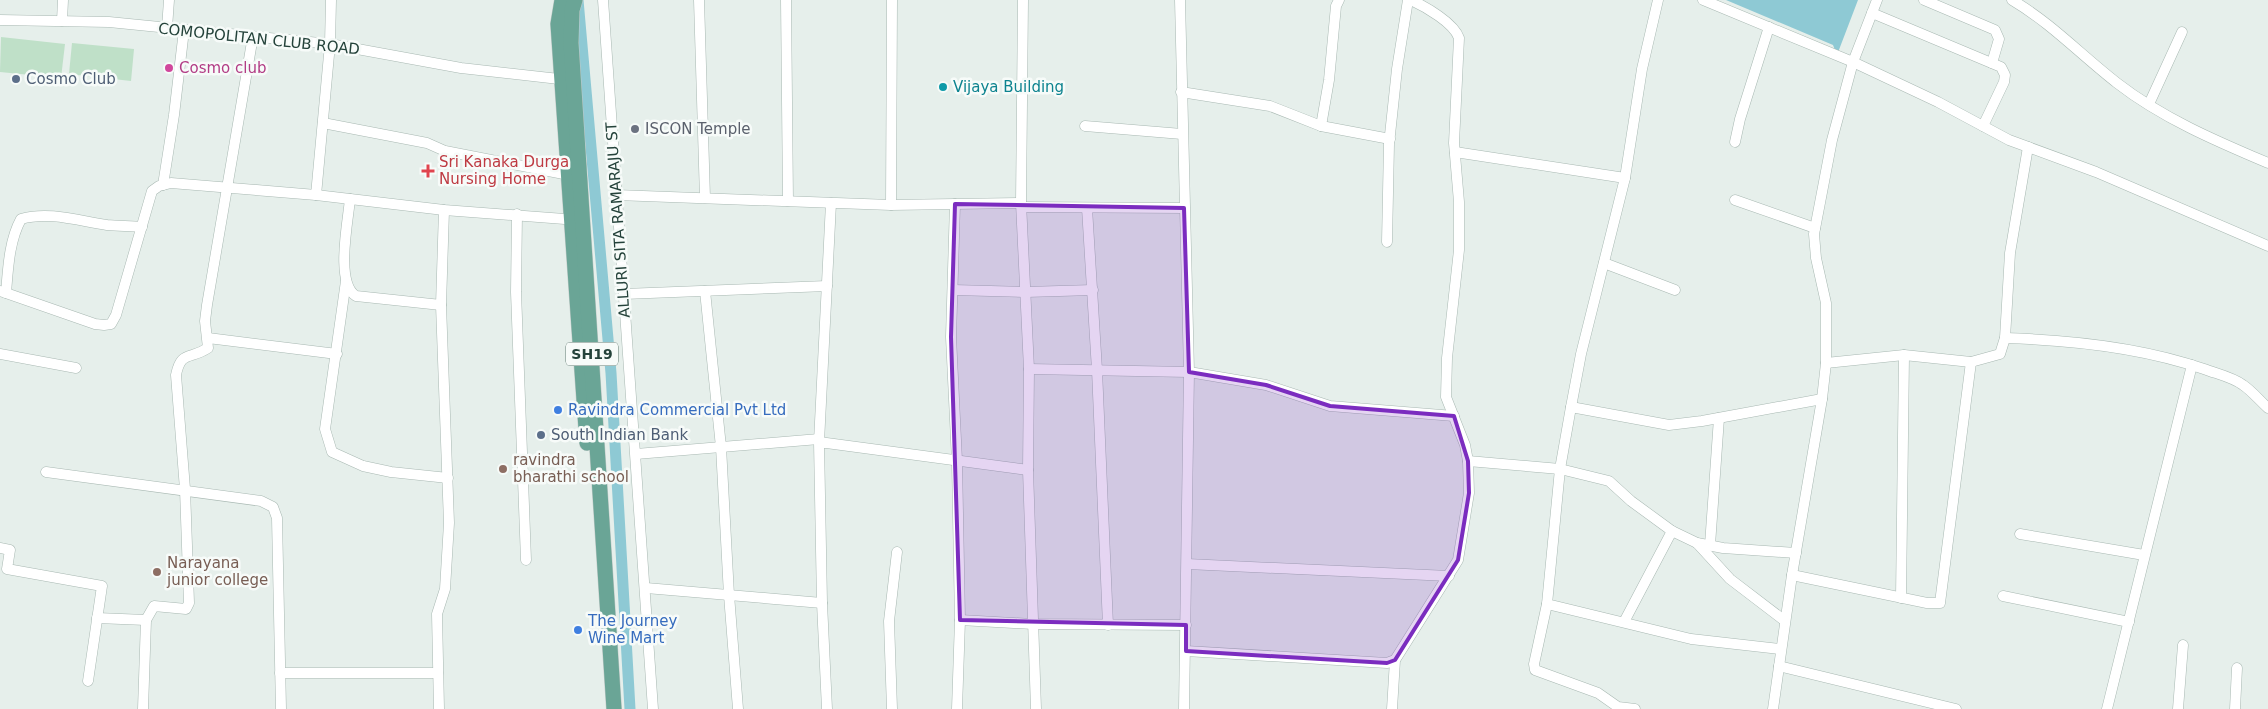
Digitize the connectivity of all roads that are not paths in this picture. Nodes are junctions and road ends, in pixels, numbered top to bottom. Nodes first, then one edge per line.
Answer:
1 (63, 0) edge
2 (170, 0) edge
3 (331, 0) edge
4 (603, 0) edge
5 (698, 0) edge
6 (786, 0) edge
7 (892, 0) edge
8 (1023, 0) edge
9 (1180, 0) edge
10 (1339, 0) edge
11 (1410, 0) edge
12 (1658, 0) edge
13 (1703, 0) edge
14 (1878, 0) edge
15 (1924, 0) edge
16 (2012, 0) edge
17 (1426, 3) edge
18 (567, 4) edge
19 (1872, 13) junction
20 (0, 20) edge
21 (62, 21) junction
22 (1769, 27) junction
23 (167, 28) junction
24 (184, 30) junction
25 (2182, 32) dead end
26 (253, 36) junction
27 (330, 44) junction
28 (1853, 62) junction
29 (1992, 63) junction
30 (568, 80) junction
31 (1181, 92) junction
32 (2149, 104) junction
33 (323, 124) junction
34 (1085, 126) dead end
35 (1320, 126) junction
36 (1983, 126) junction
37 (1182, 134) junction
38 (1390, 140) junction
39 (1735, 142) dead end
40 (2028, 147) junction
41 (1454, 152) junction
42 (2268, 163) edge
43 (568, 175) junction
44 (1625, 178) junction
45 (163, 185) junction
46 (227, 189) junction
47 (316, 195) junction
48 (616, 195) junction
49 (705, 198) junction
50 (350, 199) junction
51 (1735, 200) dead end
52 (788, 201) junction
53 (831, 203) junction
54 (955, 204) junction
55 (892, 205) junction
56 (1022, 205) junction
57 (1087, 208) junction
58 (1184, 208) junction
59 (444, 210) junction
60 (517, 214) junction
61 (578, 220) junction
62 (142, 227) junction
63 (1816, 228) junction
64 (1387, 242) dead end
65 (2268, 246) edge
66 (1604, 263) junction
67 (346, 281) junction
68 (827, 286) junction
69 (705, 290) junction
70 (953, 290) junction
71 (1093, 290) junction
72 (1675, 290) dead end
73 (3, 292) edge
74 (1026, 292) junction
75 (624, 294) junction
76 (441, 305) junction
77 (208, 338) junction
78 (2005, 338) junction
79 (0, 354) edge
80 (336, 354) junction
81 (1904, 355) junction
82 (1971, 362) junction
83 (1826, 363) junction
84 (2192, 365) junction
85 (76, 368) dead end
86 (1029, 369) junction
87 (1097, 370) junction
88 (1189, 372) junction
89 (1822, 399) junction
90 (1571, 407) junction
91 (2268, 408) edge
92 (1454, 416) junction
93 (1719, 418) junction
94 (819, 441) junction
95 (721, 447) junction
96 (636, 454) junction
97 (958, 461) junction
98 (1468, 461) junction
99 (1560, 469) junction
100 (1028, 470) junction
101 (46, 472) dead end
102 (448, 478) junction
103 (185, 489) junction
104 (598, 528) junction
105 (1672, 531) junction
106 (2020, 534) dead end
107 (1697, 543) junction
108 (1710, 545) junction
109 (0, 548) edge
110 (897, 552) dead end
111 (1796, 554) junction
112 (2144, 555) junction
113 (526, 560) dead end
114 (1187, 564) junction
115 (1792, 575) junction
116 (1449, 576) junction
117 (646, 588) junction
118 (729, 595) junction
119 (2003, 596) dead end
120 (1902, 598) junction
121 (822, 603) junction
122 (1547, 604) junction
123 (97, 618) junction
124 (146, 620) junction
125 (960, 620) junction
126 (1785, 621) junction
127 (1624, 622) junction
128 (2129, 622) junction
129 (1033, 624) junction
130 (1108, 625) junction
131 (1186, 625) junction
132 (2182, 645) dead end
133 (1780, 649) junction
134 (1186, 651) junction
135 (1395, 660) junction
136 (1779, 666) junction
137 (2237, 668) dead end
138 (280, 673) junction
139 (438, 673) junction
140 (88, 681) dead end
141 (1921, 705) edge
142 (143, 709) edge
143 (281, 709) edge
144 (439, 709) edge
145 (604, 709) edge
146 (614, 709) edge
147 (653, 709) edge
148 (738, 709) edge
149 (827, 709) edge
150 (892, 709) edge
151 (957, 709) edge
152 (1036, 709) edge
153 (1184, 709) edge
154 (1392, 709) edge
155 (1635, 709) edge
156 (1773, 709) edge
157 (1956, 709) edge
158 (2107, 709) edge
159 (2178, 709) edge
160 (2235, 709) edge

1 - 21 street
2 - 23 street
3 - 27 street
4 - 48 street, ALLURI SITA RAMARAJU ST
5 - 49 street
6 - 52 street
7 - 55 street
8 - 56 street
9 - 31 street
10 - 35 street
11 - 17 street
11 - 38 street
12 - 44 street
13 - 22 street
14 - 19 street
15 - 29 street
16 - 32 street
17 - 41 street
18 - 30 main road, SH19
19 - 28 street
19 - 29 street
20 - 21 street, COMOPOLITAN CLUB ROAD
21 - 23 street, COMOPOLITAN CLUB ROAD
22 - 28 street
22 - 39 street
23 - 24 street, COMOPOLITAN CLUB ROAD
24 - 26 street, COMOPOLITAN CLUB ROAD
24 - 45 street
25 - 32 street
26 - 27 street, COMOPOLITAN CLUB ROAD
26 - 46 street
27 - 30 street, COMOPOLITAN CLUB ROAD
27 - 33 street
28 - 36 street
28 - 63 street
29 - 36 street
30 - 43 main road, SH19
30 - 61 main road, SH19
31 - 35 street
31 - 37 street
32 - 42 street
33 - 43 street
33 - 47 street
34 - 37 street
35 - 38 street
36 - 40 street
37 - 58 street
38 - 64 street
40 - 65 street
40 - 78 street
41 - 44 street
41 - 92 street
43 - 61 main road, SH19
44 - 66 street
45 - 46 street
45 - 62 street
46 - 47 street
46 - 77 street
47 - 50 street
48 - 49 street
48 - 75 street, ALLURI SITA RAMARAJU ST
49 - 52 street
50 - 59 street
50 - 67 street
51 - 63 street
52 - 53 street
53 - 55 street
53 - 68 street
54 - 55 street
54 - 56 street
54 - 70 street
56 - 57 street
56 - 74 street
57 - 58 street
57 - 71 street
58 - 88 street
59 - 60 street
59 - 76 street
60 - 61 street
60 - 113 street
61 - 104 main road, SH19
62 - 73 street
62 - 73 street
63 - 83 street
66 - 72 street
66 - 90 street
67 - 76 street
67 - 80 street
68 - 69 street
68 - 94 street
69 - 75 street
69 - 95 street
70 - 74 street
70 - 97 street
71 - 74 street
71 - 87 street
74 - 86 street
75 - 96 street, ALLURI SITA RAMARAJU ST
76 - 102 street
77 - 80 street
77 - 103 street
78 - 82 street
78 - 84 street
79 - 85 street
80 - 102 street
81 - 82 street
81 - 83 street
81 - 120 street
82 - 120 street
83 - 89 street
84 - 91 street
84 - 112 street
86 - 87 street
86 - 100 street
87 - 88 street
87 - 130 street
88 - 92 street
88 - 114 street
89 - 93 street
89 - 111 street
90 - 93 street
90 - 99 street
92 - 98 street
93 - 108 street
94 - 95 street
94 - 97 street
94 - 121 street
95 - 96 street
95 - 118 street
96 - 117 street, ALLURI SITA RAMARAJU ST
97 - 100 street
97 - 125 street
98 - 99 street
98 - 116 street
99 - 105 street
99 - 122 street
100 - 129 street
101 - 103 street
102 - 139 street
103 - 124 street
103 - 138 street
104 - 145 main road, SH19
104 - 146 main road, SH19
105 - 107 street
105 - 127 street
106 - 112 street
107 - 108 street
107 - 126 street
108 - 111 street
109 - 123 street
110 - 150 street
111 - 115 street
112 - 128 street
114 - 116 street
114 - 131 street
115 - 120 street
115 - 126 street
116 - 135 street
117 - 118 street
117 - 147 street, ALLURI SITA RAMARAJU ST
118 - 121 street
118 - 148 street
119 - 128 street
121 - 149 street
122 - 127 street
122 - 155 street
123 - 124 street
123 - 140 street
124 - 142 street
125 - 129 street
125 - 151 street
126 - 133 street
127 - 133 street
128 - 158 street
129 - 130 street
129 - 152 street
130 - 131 street
131 - 134 street
132 - 159 street
133 - 136 street
134 - 135 street
134 - 153 street
135 - 154 street
136 - 141 street
136 - 156 street
137 - 160 street
138 - 139 street
138 - 143 street
139 - 144 street
141 - 157 street

